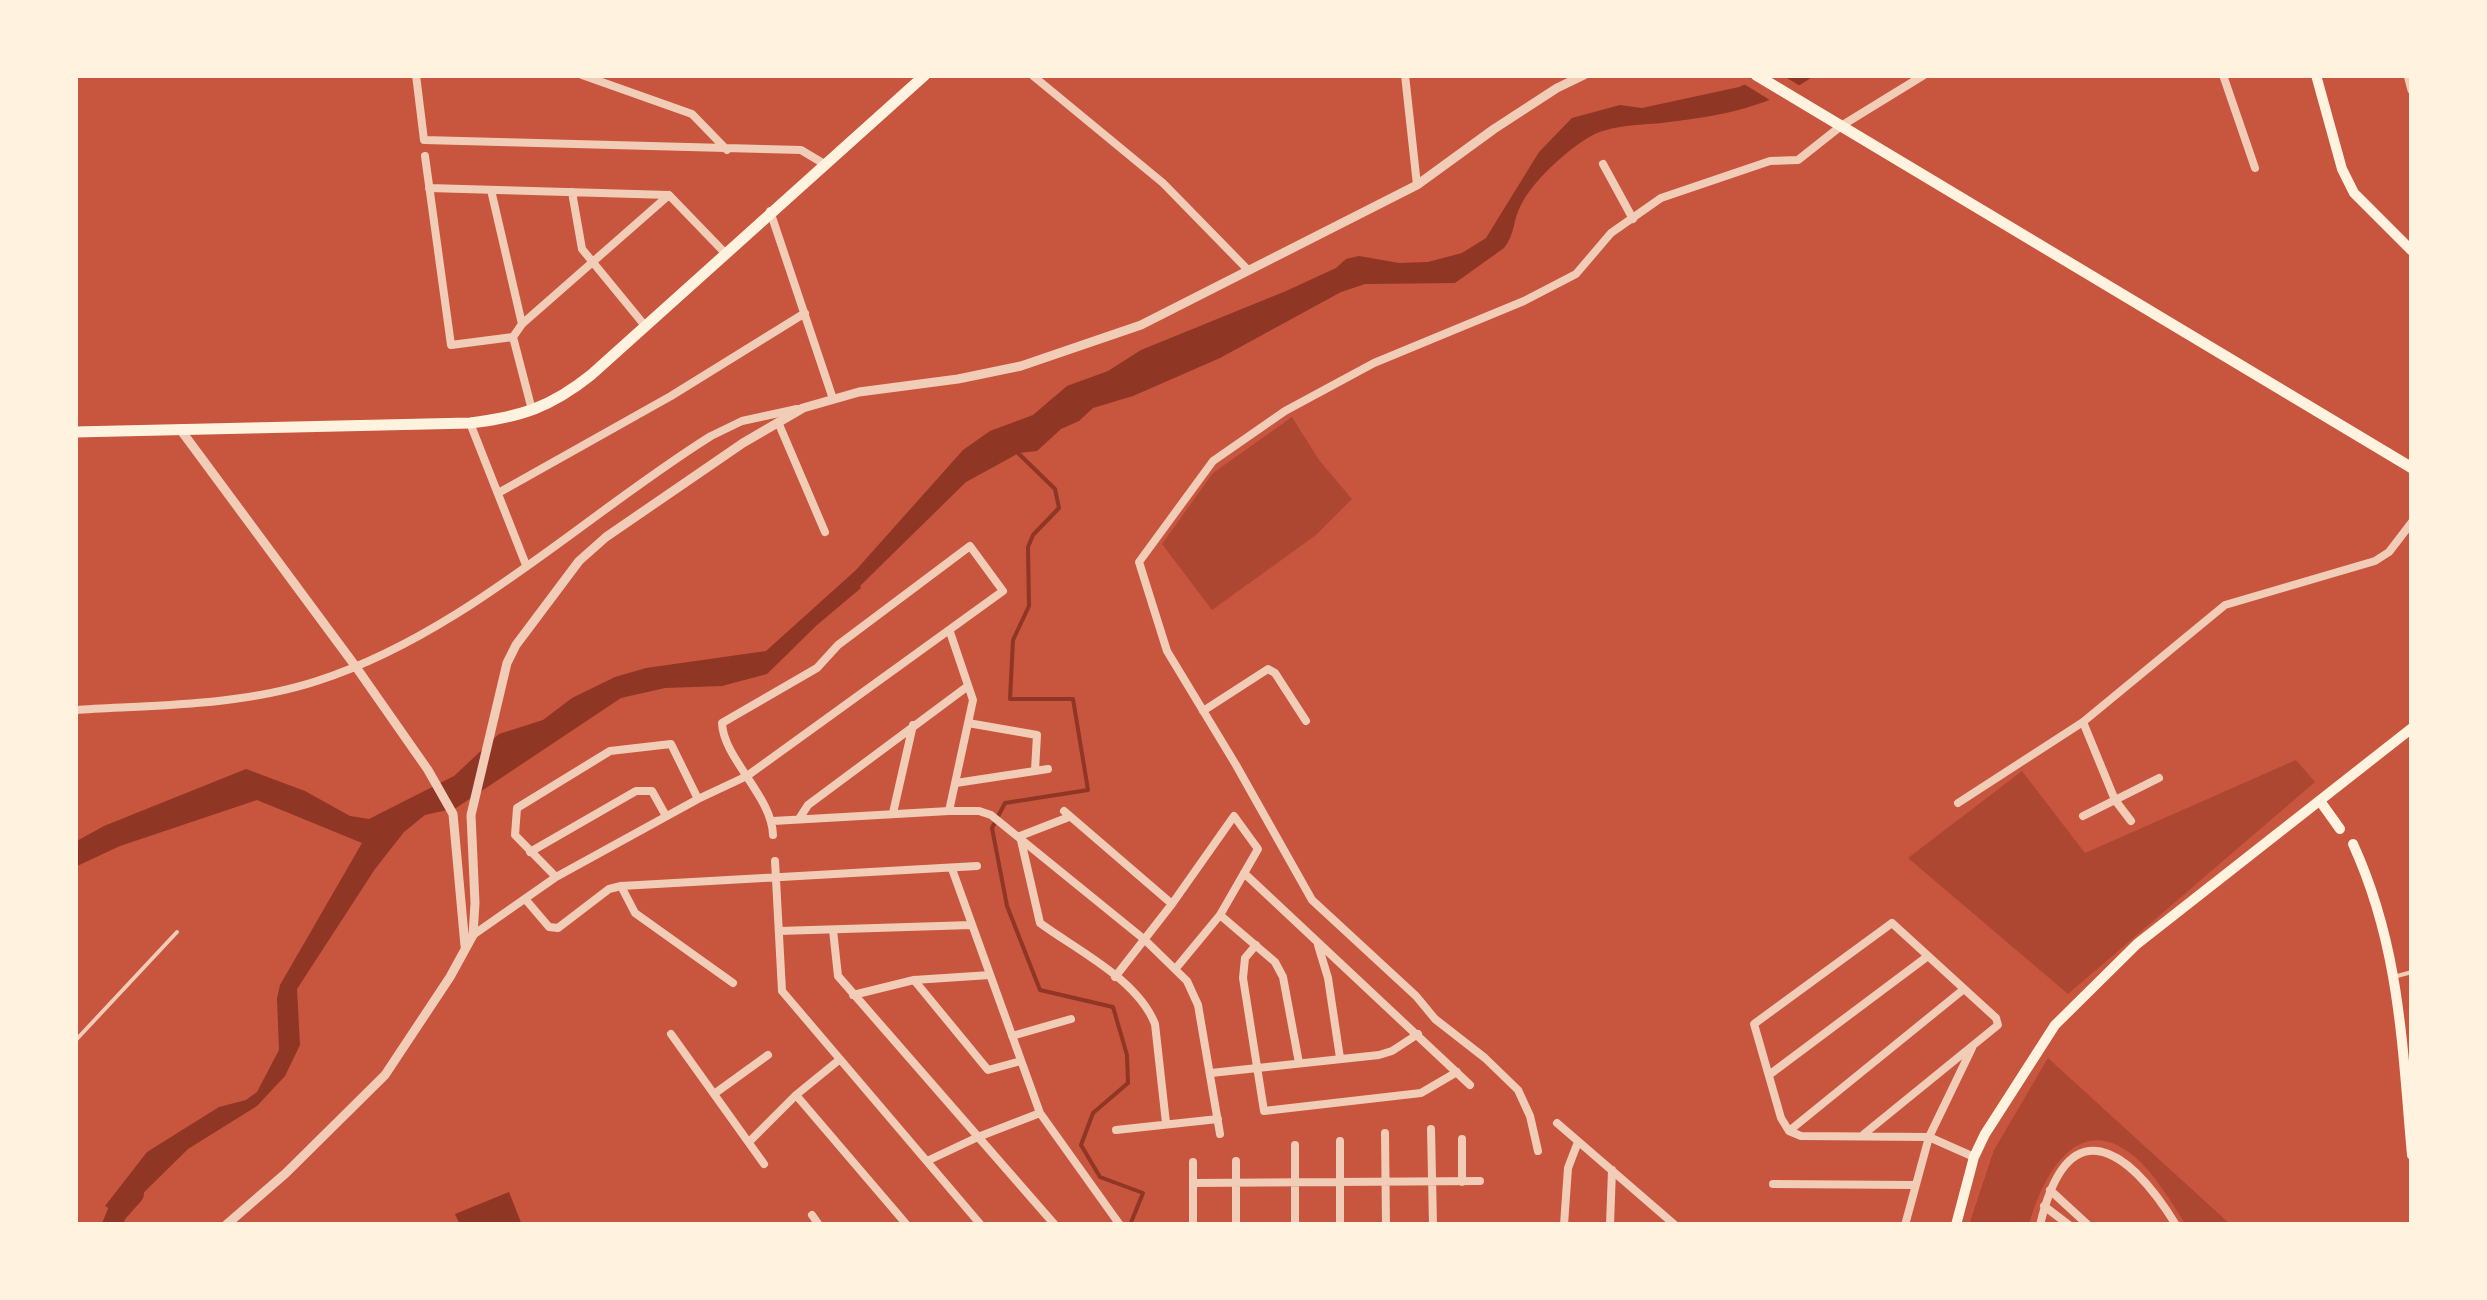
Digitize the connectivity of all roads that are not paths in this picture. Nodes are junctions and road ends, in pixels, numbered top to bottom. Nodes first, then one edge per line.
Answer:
1 (416, 75) edge
2 (582, 75) edge
3 (925, 75) edge
4 (1032, 75) edge
5 (1405, 75) edge
6 (1557, 75) edge
7 (1584, 75) edge
8 (1756, 75) edge
9 (1924, 75) edge
10 (2223, 75) edge
11 (2316, 75) edge
12 (2408, 75) edge
13 (1557, 88) junction
14 (2412, 90) edge
15 (1841, 126) junction
16 (727, 150) junction
17 (425, 156) dead end
18 (1603, 164) dead end
19 (826, 165) junction
20 (2255, 168) dead end
21 (1416, 185) junction
22 (429, 188) junction
23 (491, 190) junction
24 (572, 192) junction
25 (669, 194) junction
26 (770, 211) junction
27 (1632, 220) junction
28 (2412, 251) edge
29 (726, 254) junction
30 (593, 262) junction
31 (1248, 270) junction
32 (805, 314) junction
33 (522, 324) junction
34 (646, 327) junction
35 (513, 337) junction
36 (833, 399) junction
37 (803, 408) junction
38 (533, 411) junction
39 (778, 422) junction
40 (470, 423) junction
41 (180, 428) junction
42 (75, 432) edge
43 (2412, 468) edge
44 (500, 492) junction
45 (2412, 522) edge
46 (824, 532) dead end
47 (526, 565) junction
48 (950, 632) junction
49 (356, 668) junction
50 (968, 686) junction
51 (75, 710) edge
52 (1203, 711) junction
53 (1306, 720) dead end
54 (2082, 722) junction
55 (968, 723) junction
56 (913, 726) junction
57 (2412, 728) edge
58 (1035, 770) junction
59 (1048, 770) dead end
60 (748, 776) junction
61 (2159, 778) dead end
62 (956, 783) junction
63 (698, 798) junction
64 (2115, 800) junction
65 (2320, 801) junction
66 (1958, 803) dead end
67 (949, 811) junction
68 (893, 813) junction
69 (666, 816) junction
70 (2082, 816) dead end
71 (799, 818) junction
72 (773, 821) junction
73 (2131, 821) dead end
74 (2340, 829) dead end
75 (773, 835) dead end
76 (1020, 836) junction
77 (2353, 844) dead end
78 (530, 852) junction
79 (775, 861) dead end
80 (976, 866) dead end
81 (952, 869) junction
82 (1244, 873) junction
83 (775, 877) junction
84 (556, 878) junction
85 (621, 886) junction
86 (526, 900) junction
87 (1172, 904) junction
88 (1220, 915) junction
89 (972, 925) junction
90 (833, 930) junction
91 (779, 931) junction
92 (177, 932) dead end
93 (473, 934) junction
94 (1145, 940) junction
95 (1256, 945) junction
96 (1318, 945) junction
97 (465, 948) junction
98 (1928, 956) junction
99 (1177, 968) junction
100 (2412, 972) edge
101 (990, 975) junction
102 (1115, 977) junction
103 (2396, 977) junction
104 (914, 980) junction
105 (733, 983) dead end
106 (1964, 989) junction
107 (853, 995) junction
108 (1071, 1019) dead end
109 (670, 1034) dead end
110 (1418, 1034) junction
111 (1012, 1036) junction
112 (75, 1040) edge
113 (1973, 1046) junction
114 (768, 1055) dead end
115 (1340, 1058) junction
116 (839, 1060) junction
117 (1021, 1061) junction
118 (1299, 1063) junction
119 (1256, 1068) junction
120 (1457, 1072) junction
121 (1211, 1073) junction
122 (1769, 1075) junction
123 (1470, 1085) dead end
124 (714, 1094) junction
125 (796, 1095) junction
126 (1040, 1113) junction
127 (1218, 1118) junction
128 (1166, 1124) junction
129 (1557, 1124) dead end
130 (1430, 1129) dead end
131 (1116, 1130) dead end
132 (1790, 1131) junction
133 (1385, 1133) dead end
134 (1220, 1134) dead end
135 (1864, 1134) junction
136 (978, 1136) junction
137 (1929, 1137) junction
138 (1462, 1139) dead end
139 (750, 1142) junction
140 (1340, 1142) dead end
141 (1578, 1142) junction
142 (1295, 1145) dead end
143 (1538, 1151) dead end
144 (2412, 1155) edge
145 (1974, 1157) junction
146 (927, 1161) junction
147 (1236, 1161) dead end
148 (1193, 1162) dead end
149 (764, 1164) dead end
150 (1612, 1170) junction
151 (1430, 1181) junction
152 (1480, 1181) dead end
153 (1236, 1182) junction
154 (1296, 1182) junction
155 (1341, 1182) junction
156 (1385, 1182) junction
157 (1462, 1182) junction
158 (1193, 1183) junction
159 (1773, 1184) dead end
160 (1914, 1185) junction
161 (2050, 1190) junction
162 (1551, 1193) dead end
163 (1565, 1193) junction
164 (2044, 1206) junction
165 (1658, 1210) junction
166 (812, 1215) dead end
167 (226, 1225) edge
168 (819, 1225) edge
169 (907, 1225) edge
170 (981, 1225) edge
171 (1056, 1225) edge
172 (1120, 1225) edge
173 (1194, 1225) edge
174 (1236, 1225) edge
175 (1295, 1225) edge
176 (1340, 1225) edge
177 (1386, 1225) edge
178 (1433, 1225) edge
179 (1564, 1225) edge
180 (1610, 1225) edge
181 (1658, 1225) edge
182 (1675, 1225) edge
183 (1905, 1225) edge
184 (1956, 1225) edge
185 (2040, 1225) edge
186 (2069, 1225) edge
187 (2088, 1225) edge
188 (2176, 1225) edge

1 - 16 street
2 - 16 street
3 - 19 highway
4 - 31 street
5 - 21 street
6 - 13 street
7 - 13 street
8 - 15 highway
9 - 15 street
10 - 20 street
11 - 28 main road
12 - 14 street
13 - 21 street
15 - 27 street
15 - 43 highway
16 - 19 street
17 - 22 street
18 - 27 street
19 - 26 highway
21 - 31 street
22 - 23 street
22 - 35 street
23 - 24 street
23 - 33 street
24 - 25 street
24 - 30 street
25 - 29 street
25 - 30 street
26 - 29 highway
26 - 32 street
27 - 52 street
29 - 34 highway
30 - 33 street
30 - 34 street
31 - 36 street
32 - 36 street
32 - 44 street
33 - 35 street
34 - 38 highway
35 - 38 street
36 - 37 street
37 - 39 street
37 - 47 street
38 - 40 highway
39 - 46 street
39 - 93 street
40 - 41 highway
40 - 44 street
41 - 42 highway
41 - 49 street
44 - 47 street
45 - 54 street
47 - 49 street
48 - 50 street
48 - 60 street
48 - 60 street
49 - 51 street
49 - 97 street
50 - 55 street
50 - 56 street
52 - 53 street
52 - 143 street
54 - 64 street
54 - 66 street
55 - 58 street
55 - 62 street
56 - 68 street
56 - 71 street
57 - 65 main road
58 - 59 street
58 - 62 street
60 - 63 street
60 - 72 street
61 - 64 street
62 - 67 street
63 - 69 street
63 - 78 street
64 - 70 street
64 - 73 street
65 - 74 main road
65 - 145 main road
67 - 68 street
67 - 76 street
68 - 71 street
69 - 78 street
69 - 84 street
71 - 72 street
72 - 75 street
76 - 87 street
76 - 94 street
76 - 102 street
77 - 103 main road
78 - 84 street
79 - 83 street
80 - 81 street
81 - 83 street
81 - 89 street
82 - 87 street
82 - 88 street
82 - 96 street
83 - 85 street
83 - 91 street
84 - 86 street
85 - 86 street
85 - 105 street
86 - 93 street
87 - 94 street
88 - 95 street
88 - 99 street
89 - 90 street
89 - 101 street
90 - 91 street
90 - 107 street
91 - 116 street
92 - 112 lane
93 - 97 street
94 - 99 street
94 - 102 street
95 - 118 street
95 - 119 street
96 - 110 street
96 - 115 street
97 - 167 street
98 - 106 street
98 - 122 street
98 - 122 street
99 - 121 street
100 - 103 lane
101 - 104 street
101 - 111 street
102 - 128 street
103 - 144 main road
104 - 107 street
104 - 117 street
106 - 113 street
106 - 132 street
107 - 136 street
108 - 111 street
109 - 124 street
110 - 115 street
110 - 120 street
111 - 117 street
113 - 135 street
113 - 137 street
114 - 124 street
115 - 118 street
116 - 125 street
116 - 146 street
117 - 126 street
118 - 119 street
119 - 120 street
119 - 121 street
120 - 123 street
121 - 127 street
122 - 132 street
124 - 139 street
125 - 139 street
125 - 169 street
126 - 136 street
126 - 172 street
127 - 128 street
127 - 134 street
128 - 131 street
129 - 141 street
130 - 151 street
132 - 135 street
133 - 156 street
135 - 137 street
136 - 146 street
136 - 171 street
137 - 145 street
137 - 160 street
138 - 157 street
139 - 149 street
140 - 155 street
141 - 150 street
141 - 163 street
142 - 154 street
145 - 184 main road
146 - 170 street
147 - 153 street
148 - 158 street
150 - 165 street
150 - 180 street
151 - 156 street
151 - 157 street
151 - 178 street
152 - 157 street
153 - 154 street
153 - 158 street
153 - 174 street
154 - 155 street
154 - 175 street
155 - 156 street
155 - 176 street
156 - 177 street
158 - 173 street
159 - 160 street
160 - 183 street
161 - 164 street
161 - 187 street
161 - 188 street
162 - 163 street
163 - 179 street
164 - 185 street
164 - 186 street
165 - 181 street
165 - 182 street
166 - 168 street

